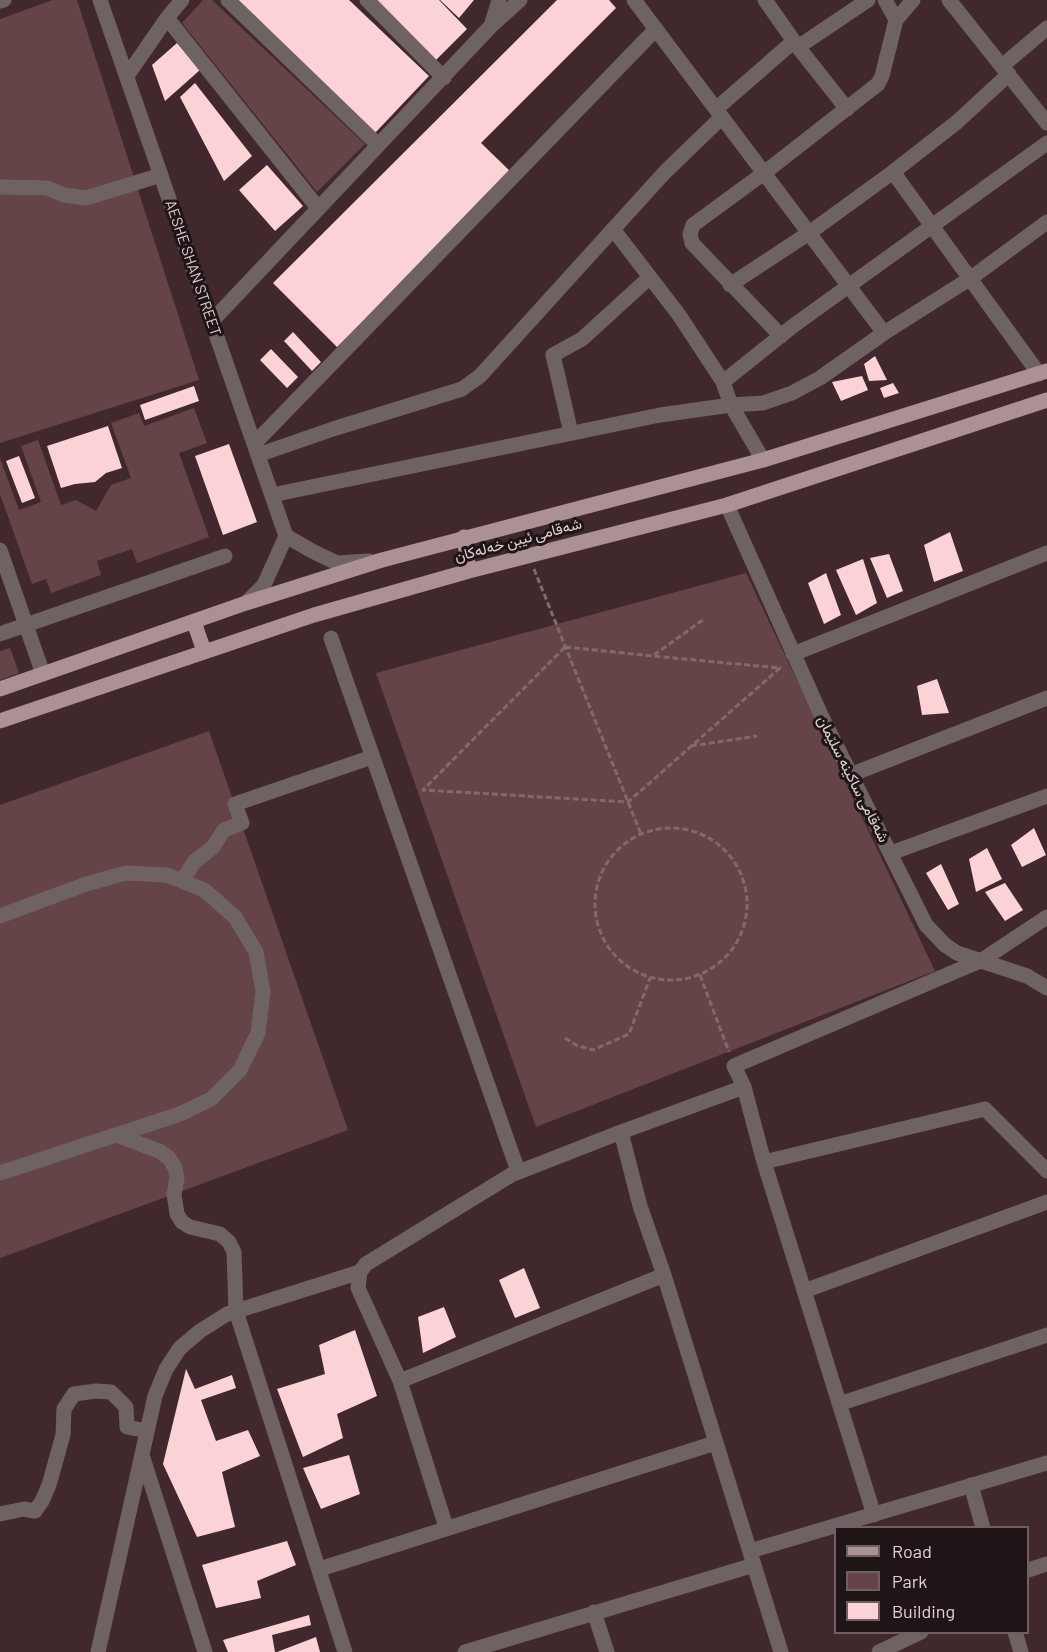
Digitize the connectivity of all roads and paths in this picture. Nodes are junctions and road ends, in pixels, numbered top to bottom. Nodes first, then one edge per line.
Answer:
1 (100, 0) edge
2 (182, 0) edge
3 (228, 0) edge
4 (367, 0) edge
5 (500, 0) edge
6 (520, 0) edge
7 (634, 0) edge
8 (765, 0) edge
9 (868, 0) edge
10 (885, 0) edge
11 (913, 0) edge
12 (949, 0) edge
13 (167, 18) junction
14 (896, 20) junction
15 (491, 26) junction
16 (656, 28) junction
17 (1047, 28) edge
18 (796, 44) junction
19 (1005, 70) junction
20 (127, 76) junction
21 (444, 78) junction
22 (847, 109) junction
23 (719, 113) junction
24 (1047, 123) edge
25 (1047, 142) edge
26 (378, 145) junction
27 (893, 172) junction
28 (764, 173) junction
29 (161, 175) junction
30 (0, 187) edge
31 (318, 208) junction
32 (1047, 222) edge
33 (933, 226) junction
34 (613, 230) junction
35 (809, 233) junction
36 (650, 277) junction
37 (971, 278) junction
38 (730, 285) junction
39 (849, 286) junction
40 (212, 321) junction
41 (884, 333) junction
42 (781, 336) junction
43 (1043, 372) edge
44 (723, 382) junction
45 (1047, 400) edge
46 (731, 405) junction
47 (571, 433) junction
48 (256, 449) junction
49 (763, 460) junction
50 (272, 495) junction
51 (727, 505) junction
52 (286, 536) junction
53 (464, 537) junction
54 (0, 550) edge
55 (1047, 553) edge
56 (225, 556) dead end
57 (529, 556) junction
58 (382, 560) junction
59 (469, 571) junction
60 (246, 603) junction
61 (704, 619) dead end
62 (194, 622) junction
63 (26, 625) junction
64 (0, 634) edge
65 (331, 638) dead end
66 (565, 647) junction
67 (204, 651) junction
68 (793, 654) junction
69 (653, 657) junction
70 (43, 674) junction
71 (0, 689) edge
72 (1047, 698) edge
73 (0, 721) edge
74 (757, 736) dead end
75 (689, 746) junction
76 (372, 757) junction
77 (850, 775) junction
78 (1047, 796) edge
79 (628, 802) junction
80 (641, 834) junction
81 (891, 853) junction
82 (183, 881) junction
83 (0, 916) edge
84 (1047, 917) edge
85 (982, 960) junction
86 (700, 975) junction
87 (650, 978) junction
88 (1047, 988) edge
89 (565, 1038) dead end
90 (734, 1066) junction
91 (744, 1087) junction
92 (621, 1132) junction
93 (116, 1135) junction
94 (764, 1162) junction
95 (518, 1171) junction
96 (1047, 1171) edge
97 (0, 1173) edge
98 (1047, 1202) edge
99 (360, 1272) junction
100 (664, 1275) junction
101 (804, 1291) junction
102 (236, 1311) junction
103 (1047, 1335) edge
104 (400, 1381) junction
105 (839, 1404) junction
106 (147, 1431) junction
107 (715, 1443) junction
108 (142, 1452) junction
109 (1047, 1463) edge
110 (971, 1485) junction
111 (0, 1514) edge
112 (874, 1515) junction
113 (843, 1526) edge
114 (983, 1526) edge
115 (446, 1527) junction
116 (834, 1529) edge
117 (752, 1558) junction
118 (1047, 1564) edge
119 (320, 1569) junction
120 (1029, 1570) edge
121 (594, 1612) junction
122 (917, 1634) edge
123 (1016, 1634) edge
124 (474, 1651) edge
125 (98, 1652) edge
126 (205, 1652) edge
127 (345, 1652) edge
128 (607, 1652) edge
129 (781, 1652) edge
130 (879, 1652) edge
131 (1021, 1652) edge

1 - 20 street, AESHE SHAN STREET
2 - 13 street
3 - 26 street
4 - 21 street
5 - 15 street
6 - 15 street
7 - 16 street
8 - 18 street
9 - 18 street
10 - 14 street
11 - 14 street
12 - 19 street
13 - 20 street
13 - 31 street
14 - 22 street
15 - 21 street
16 - 23 street
16 - 48 street
17 - 19 street
18 - 22 street
18 - 23 street
19 - 24 street
19 - 27 street
20 - 29 street, AESHE SHAN STREET
21 - 26 street
22 - 28 street
23 - 28 street
23 - 34 street
25 - 33 street
26 - 31 street
27 - 33 street
27 - 35 street
28 - 35 street
28 - 38 street
29 - 30 street
29 - 40 street, AESHE SHAN STREET
31 - 40 street
32 - 37 street
33 - 37 street
33 - 39 street
34 - 36 street
34 - 48 street
35 - 38 street
35 - 39 street
36 - 44 street
36 - 47 street
37 - 41 street
37 - 43 street
38 - 42 street
39 - 41 street
39 - 42 street
40 - 48 street, AESHE SHAN STREET
41 - 46 street
42 - 44 street
43 - 49 main road, شەقامی ئیبن خەلەکان
44 - 46 street
45 - 51 main road, شەقامی ئیبن خەلەکان
46 - 47 street
46 - 49 street
47 - 50 street
48 - 50 street, AESHE SHAN STREET
49 - 53 main road, شەقامی ئیبن خەلەکان
50 - 52 street, AESHE SHAN STREET
51 - 57 main road, شەقامی ئیبن خەلەکان
51 - 68 street, شەقامی ساکینە سلێمان
52 - 58 street
52 - 60 street
53 - 58 main road, شەقامی ئیبن خەلەکان
53 - 59 main road
54 - 63 street
55 - 68 street
56 - 63 street
57 - 59 main road, شەقامی ئیبن خەلەکان
57 - 66 path
58 - 60 main road, شەقامی ئیبن خەلەکان
59 - 67 main road, شەقامی ئیبن خەلەکان
60 - 62 main road, شەقامی ئیبن خەلەکان
61 - 69 path
62 - 67 main road
62 - 70 main road, شەقامی ئیبن خەلەکان
63 - 64 street
63 - 70 street
65 - 76 street
66 - 69 path
66 - 79 path
66 - 79 path
67 - 73 main road, شەقامی ئیبن خەلەکان
68 - 77 street, شەقامی ساکینە سلێمان
69 - 75 path
70 - 71 main road, شەقامی ئیبن خەلەکان
72 - 77 street
74 - 75 path
75 - 79 path
76 - 82 street
76 - 95 street
77 - 81 street, شەقامی ساکینە سلێمان
78 - 81 street
79 - 80 path
80 - 86 path
80 - 87 path
81 - 85 street, شەقامی ساکینە سلێمان
82 - 83 street
82 - 93 street
84 - 85 street
85 - 88 street, شەقامی ساکینە سلێمان
85 - 90 street
86 - 87 path
86 - 90 path
87 - 89 path
90 - 91 street
91 - 92 street
91 - 94 street
92 - 95 street
92 - 100 street
93 - 97 street
93 - 102 street
94 - 96 street
94 - 101 street
95 - 99 street
98 - 101 street
99 - 102 street
99 - 104 street
100 - 104 street
100 - 107 street
101 - 105 street
102 - 106 street
102 - 119 street
103 - 105 street
104 - 115 street
105 - 112 street
106 - 108 street
106 - 111 street
107 - 115 street
107 - 117 street
108 - 125 street
108 - 126 street
109 - 110 street
110 - 112 street
110 - 114 street
112 - 113 street
115 - 119 street
116 - 117 street
117 - 121 street
117 - 129 street
118 - 120 street
119 - 127 street
121 - 124 street
121 - 128 street
122 - 130 street
123 - 131 street

